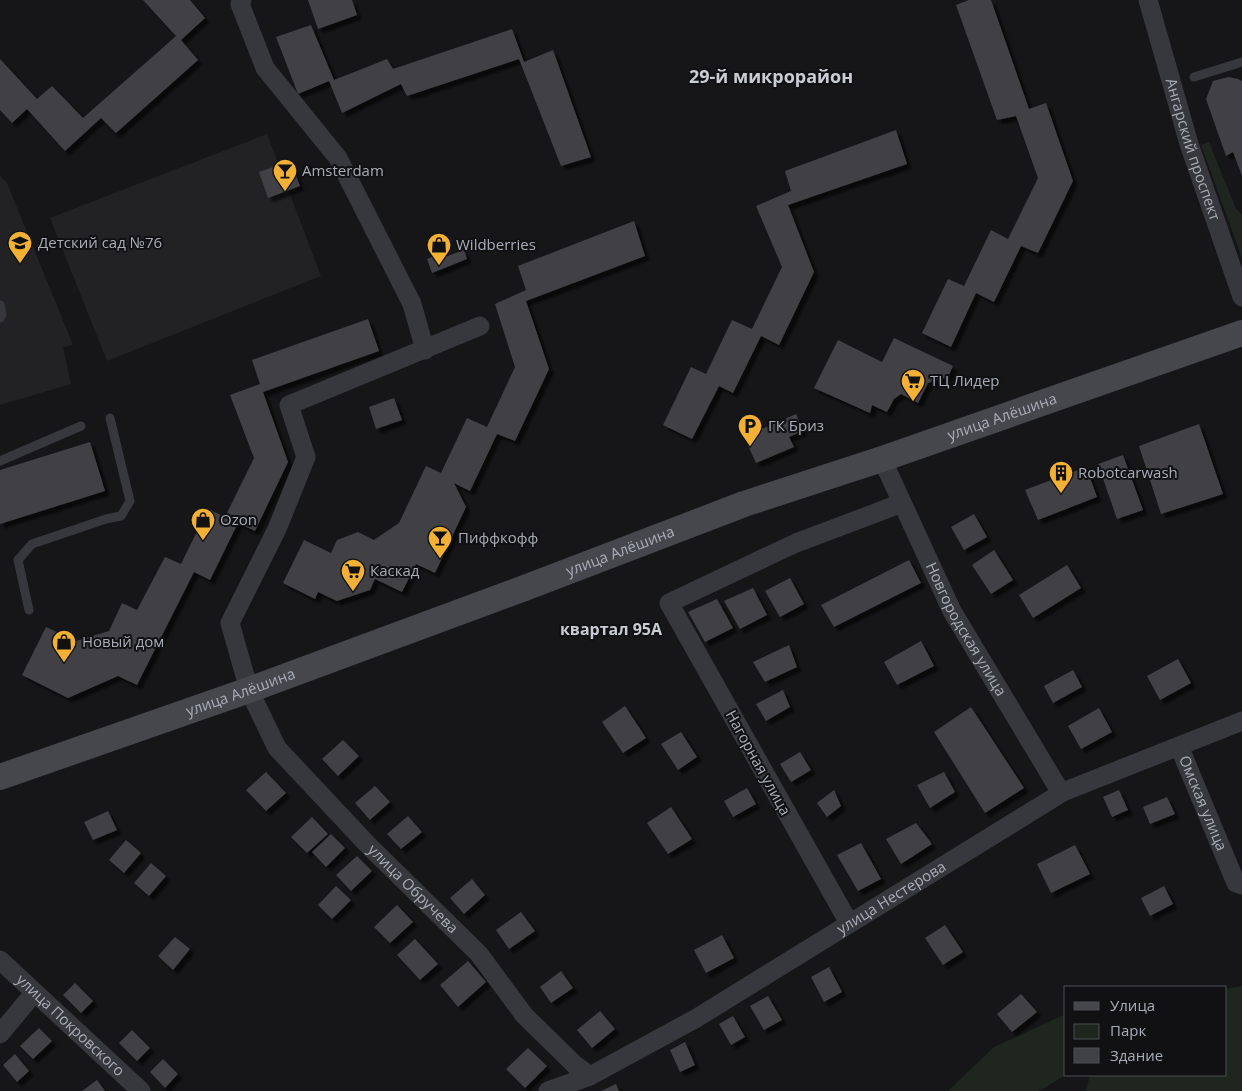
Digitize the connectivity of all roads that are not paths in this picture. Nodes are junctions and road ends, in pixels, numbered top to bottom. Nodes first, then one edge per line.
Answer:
1 (242, 0) edge
2 (1148, 0) edge
3 (1242, 62) edge
4 (1194, 77) dead end
5 (1242, 297) edge
6 (0, 305) edge
7 (0, 318) edge
8 (480, 326) dead end
9 (1242, 333) edge
10 (425, 350) junction
11 (110, 418) dead end
12 (81, 426) dead end
13 (882, 459) junction
14 (0, 461) edge
15 (902, 503) junction
16 (29, 610) dead end
17 (249, 690) junction
18 (1242, 720) edge
19 (1179, 746) junction
20 (0, 777) edge
21 (1063, 792) junction
22 (1242, 885) edge
23 (849, 923) junction
24 (0, 960) edge
25 (34, 992) junction
26 (0, 1034) edge
27 (590, 1076) junction
28 (141, 1091) edge
29 (548, 1091) edge

1 - 10 street
2 - 5 street, Ангарский проспект
3 - 4 lane
6 - 7 lane
8 - 10 street
9 - 13 street, улица Алёшина
10 - 17 street, улица Обручева
11 - 16 lane
12 - 14 lane
13 - 15 street, Новгородская улица
13 - 17 street, улица Алёшина
15 - 21 street, Новгородская улица
15 - 23 street, Нагорная улица
17 - 20 street, улица Алёшина
17 - 27 street, улица Обручева
18 - 19 street, улица Нестерова
19 - 21 street, улица Нестерова
19 - 22 street, Омская улица
21 - 23 street, улица Нестерова
23 - 27 street, улица Нестерова
24 - 25 street, улица Покровского
25 - 26 street
25 - 28 street, улица Покровского
27 - 29 street, улица Нестерова

